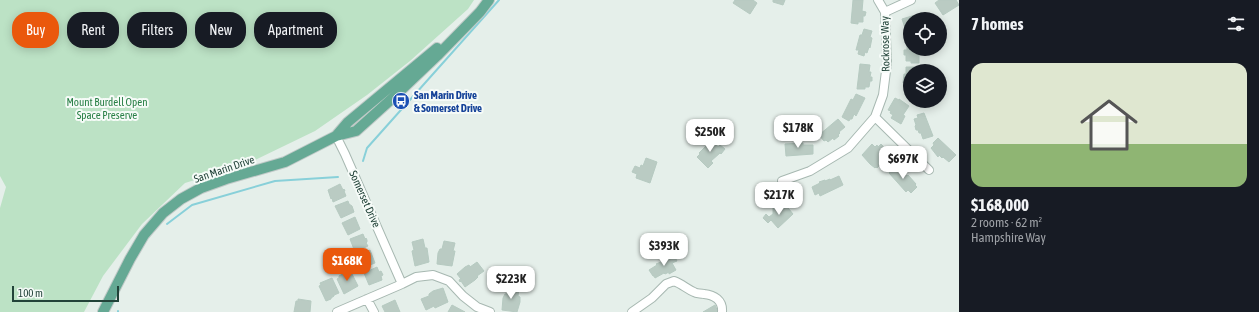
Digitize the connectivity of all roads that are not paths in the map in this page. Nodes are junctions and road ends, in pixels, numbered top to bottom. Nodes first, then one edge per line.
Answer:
1 (481, 0) edge
2 (489, 0) edge
3 (878, 0) edge
4 (911, 0) edge
5 (884, 12) junction
6 (875, 118) junction
7 (336, 136) junction
8 (929, 170) dead end
9 (782, 181) dead end
10 (402, 284) junction
11 (367, 299) junction
12 (102, 312) edge
13 (337, 312) edge
14 (374, 312) edge
15 (490, 312) edge
16 (632, 312) edge
17 (722, 312) edge

1 - 7 main road, San Marin Drive
2 - 7 main road, San Marin Drive
3 - 5 street, Rockrose Way
4 - 5 street
5 - 6 street, Rockrose Way
6 - 8 street
6 - 9 street, Rockrose Way
7 - 10 street, Somerset Drive
7 - 12 main road, San Marin Drive
10 - 11 street
10 - 15 street
11 - 13 street
11 - 14 street
16 - 17 street

